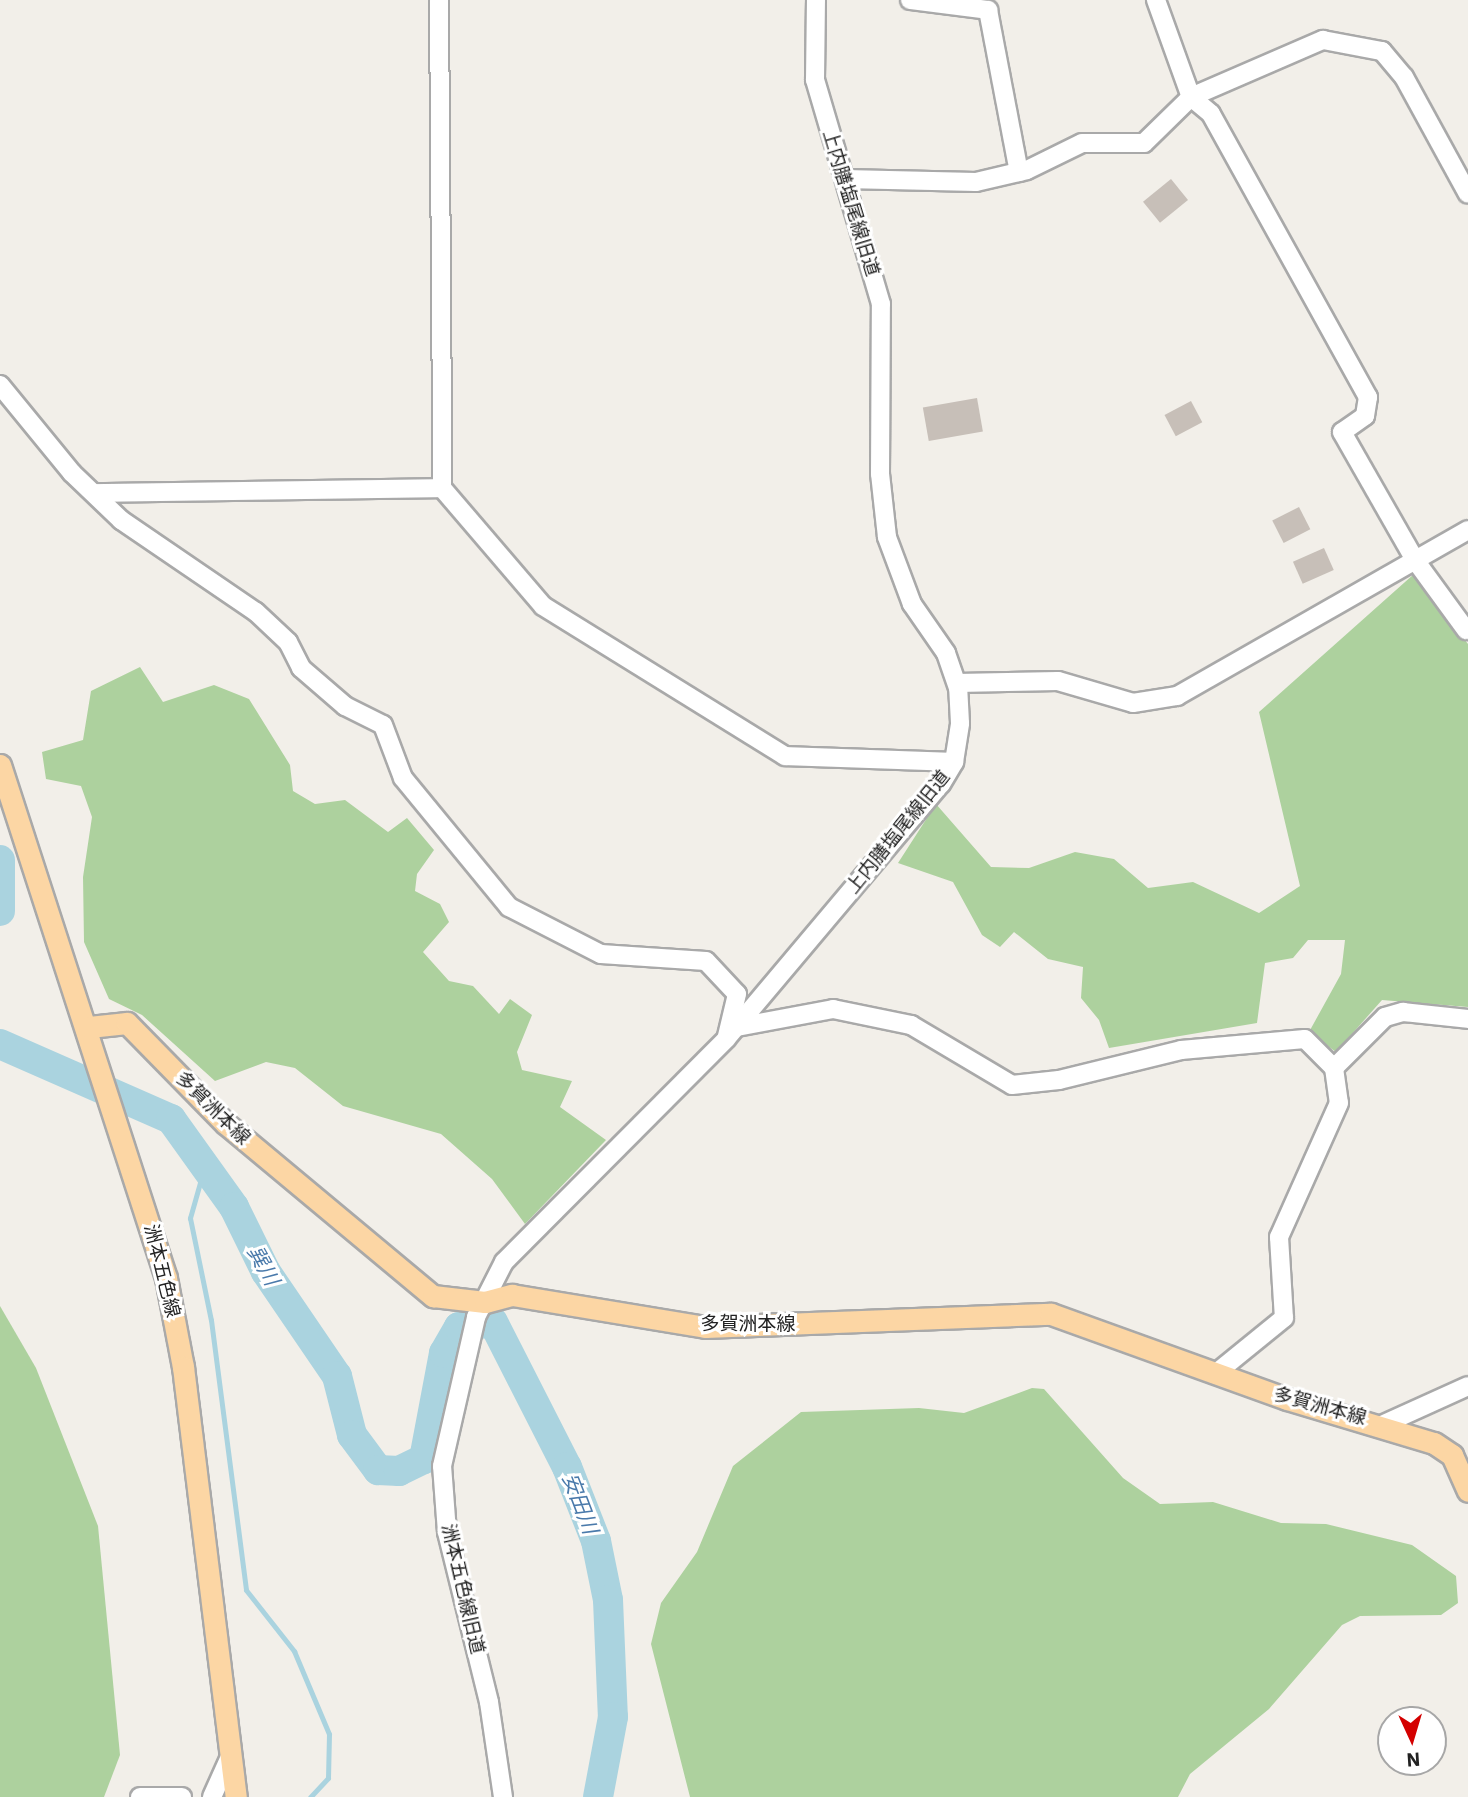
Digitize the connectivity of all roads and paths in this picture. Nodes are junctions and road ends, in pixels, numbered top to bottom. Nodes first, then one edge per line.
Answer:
1 (439, 0) edge
2 (816, 0) edge
3 (910, 0) edge
4 (1156, 0) edge
5 (1191, 97) junction
6 (1019, 172) junction
7 (845, 179) junction
8 (1468, 194) edge
9 (0, 385) edge
10 (442, 488) junction
11 (97, 494) junction
12 (1468, 530) edge
13 (1415, 560) junction
14 (1466, 630) dead end
15 (957, 683) junction
16 (954, 762) junction
17 (0, 765) edge
18 (1468, 1019) edge
19 (89, 1027) junction
20 (732, 1033) junction
21 (1334, 1068) junction
22 (480, 1310) junction
23 (1216, 1374) junction
24 (1468, 1386) edge
25 (1384, 1424) junction
26 (1468, 1491) edge
27 (229, 1759) junction
28 (140, 1797) edge
29 (182, 1797) edge
30 (212, 1797) edge
31 (236, 1797) edge
32 (503, 1797) edge

1 - 10 street
2 - 7 street, 上内膳塩尾線旧道
3 - 6 street
4 - 5 street
5 - 6 street
5 - 8 street
5 - 13 street
6 - 7 street
7 - 15 street, 上内膳塩尾線旧道
9 - 11 street
10 - 11 street
10 - 16 street
11 - 20 street
12 - 13 street
13 - 14 street
13 - 15 street
15 - 16 street, 上内膳塩尾線旧道
16 - 20 street, 上内膳塩尾線旧道
17 - 19 main road, 洲本五色線
18 - 21 street
19 - 22 main road, 多賀洲本線
19 - 27 main road, 洲本五色線
20 - 21 street
20 - 22 street, 上内膳塩尾線旧道
21 - 23 street
22 - 23 main road, 多賀洲本線
22 - 32 street, 洲本五色線旧道
23 - 25 main road, 多賀洲本線
24 - 25 street
25 - 26 main road, 多賀洲本線
27 - 30 street
27 - 31 main road, 洲本五色線
28 - 29 street

